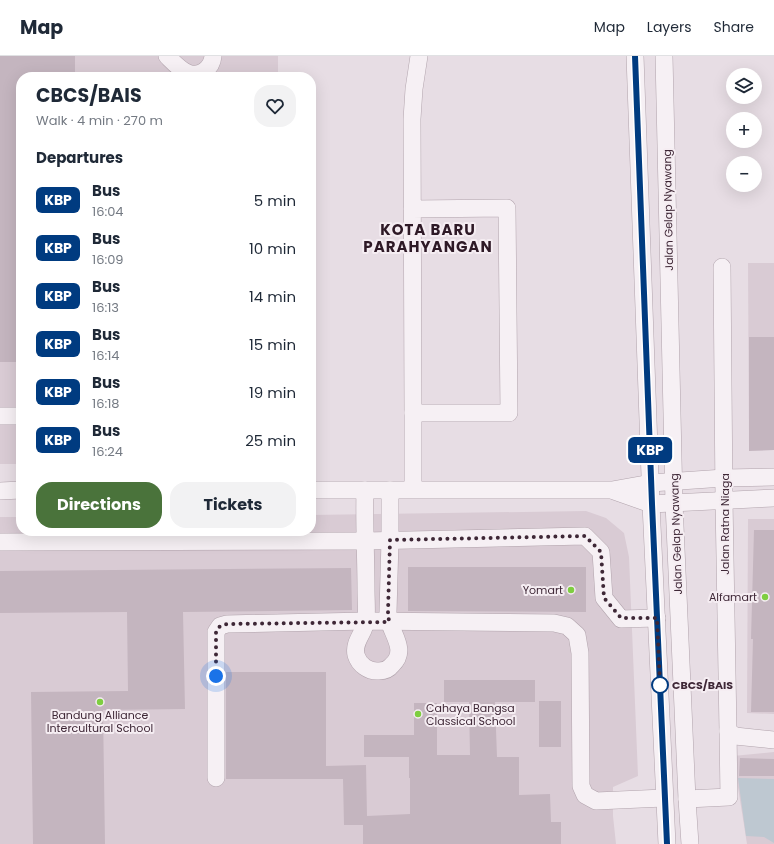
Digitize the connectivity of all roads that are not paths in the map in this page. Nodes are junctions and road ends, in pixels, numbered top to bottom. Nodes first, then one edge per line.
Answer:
1 (168, 56) edge
2 (213, 56) edge
3 (419, 56) edge
4 (635, 56) edge
5 (664, 56) edge
6 (186, 72) edge
7 (203, 72) edge
8 (412, 209) junction
9 (722, 268) dead end
10 (413, 413) junction
11 (0, 416) edge
12 (16, 416) edge
13 (724, 478) junction
14 (774, 478) edge
15 (674, 482) junction
16 (651, 483) junction
17 (413, 489) junction
18 (0, 490) edge
19 (16, 490) edge
20 (316, 490) edge
21 (365, 490) junction
22 (390, 490) junction
23 (612, 490) junction
24 (774, 498) edge
25 (724, 500) junction
26 (674, 503) junction
27 (652, 504) junction
28 (390, 540) junction
29 (366, 541) junction
30 (0, 542) edge
31 (657, 618) junction
32 (366, 621) junction
33 (389, 622) junction
34 (728, 731) junction
35 (774, 740) edge
36 (216, 778) dead end
37 (664, 798) junction
38 (687, 799) junction
39 (667, 844) edge
40 (690, 844) edge

1 - 6 street
2 - 7 street
3 - 8 street
4 - 16 street, Jalan Gelap Nyawang
5 - 15 street, Jalan Gelap Nyawang
8 - 10 street
8 - 10 street
9 - 13 street, Jalan Ratna Niaga
10 - 17 street
11 - 12 street
13 - 14 street
13 - 15 street
13 - 25 street, Jalan Ratna Niaga
15 - 16 street
15 - 26 street, Jalan Gelap Nyawang
16 - 23 street
16 - 27 street, Jalan Gelap Nyawang
17 - 22 street
17 - 23 street
18 - 19 street
20 - 21 street
21 - 22 street
21 - 29 street
22 - 28 street
23 - 27 street
24 - 25 street
25 - 26 street
25 - 34 street, Jalan Ratna Niaga
26 - 27 street
26 - 38 street, Jalan Gelap Nyawang
27 - 31 street, Jalan Gelap Nyawang
28 - 29 street
28 - 31 street
28 - 33 street
29 - 30 street
29 - 32 street
31 - 37 street, Jalan Gelap Nyawang
32 - 33 street
32 - 33 street
32 - 36 street
33 - 37 street
34 - 35 street
34 - 38 street, Jalan Ratna Niaga
37 - 39 street, Jalan Gelap Nyawang
38 - 40 street, Jalan Gelap Nyawang

